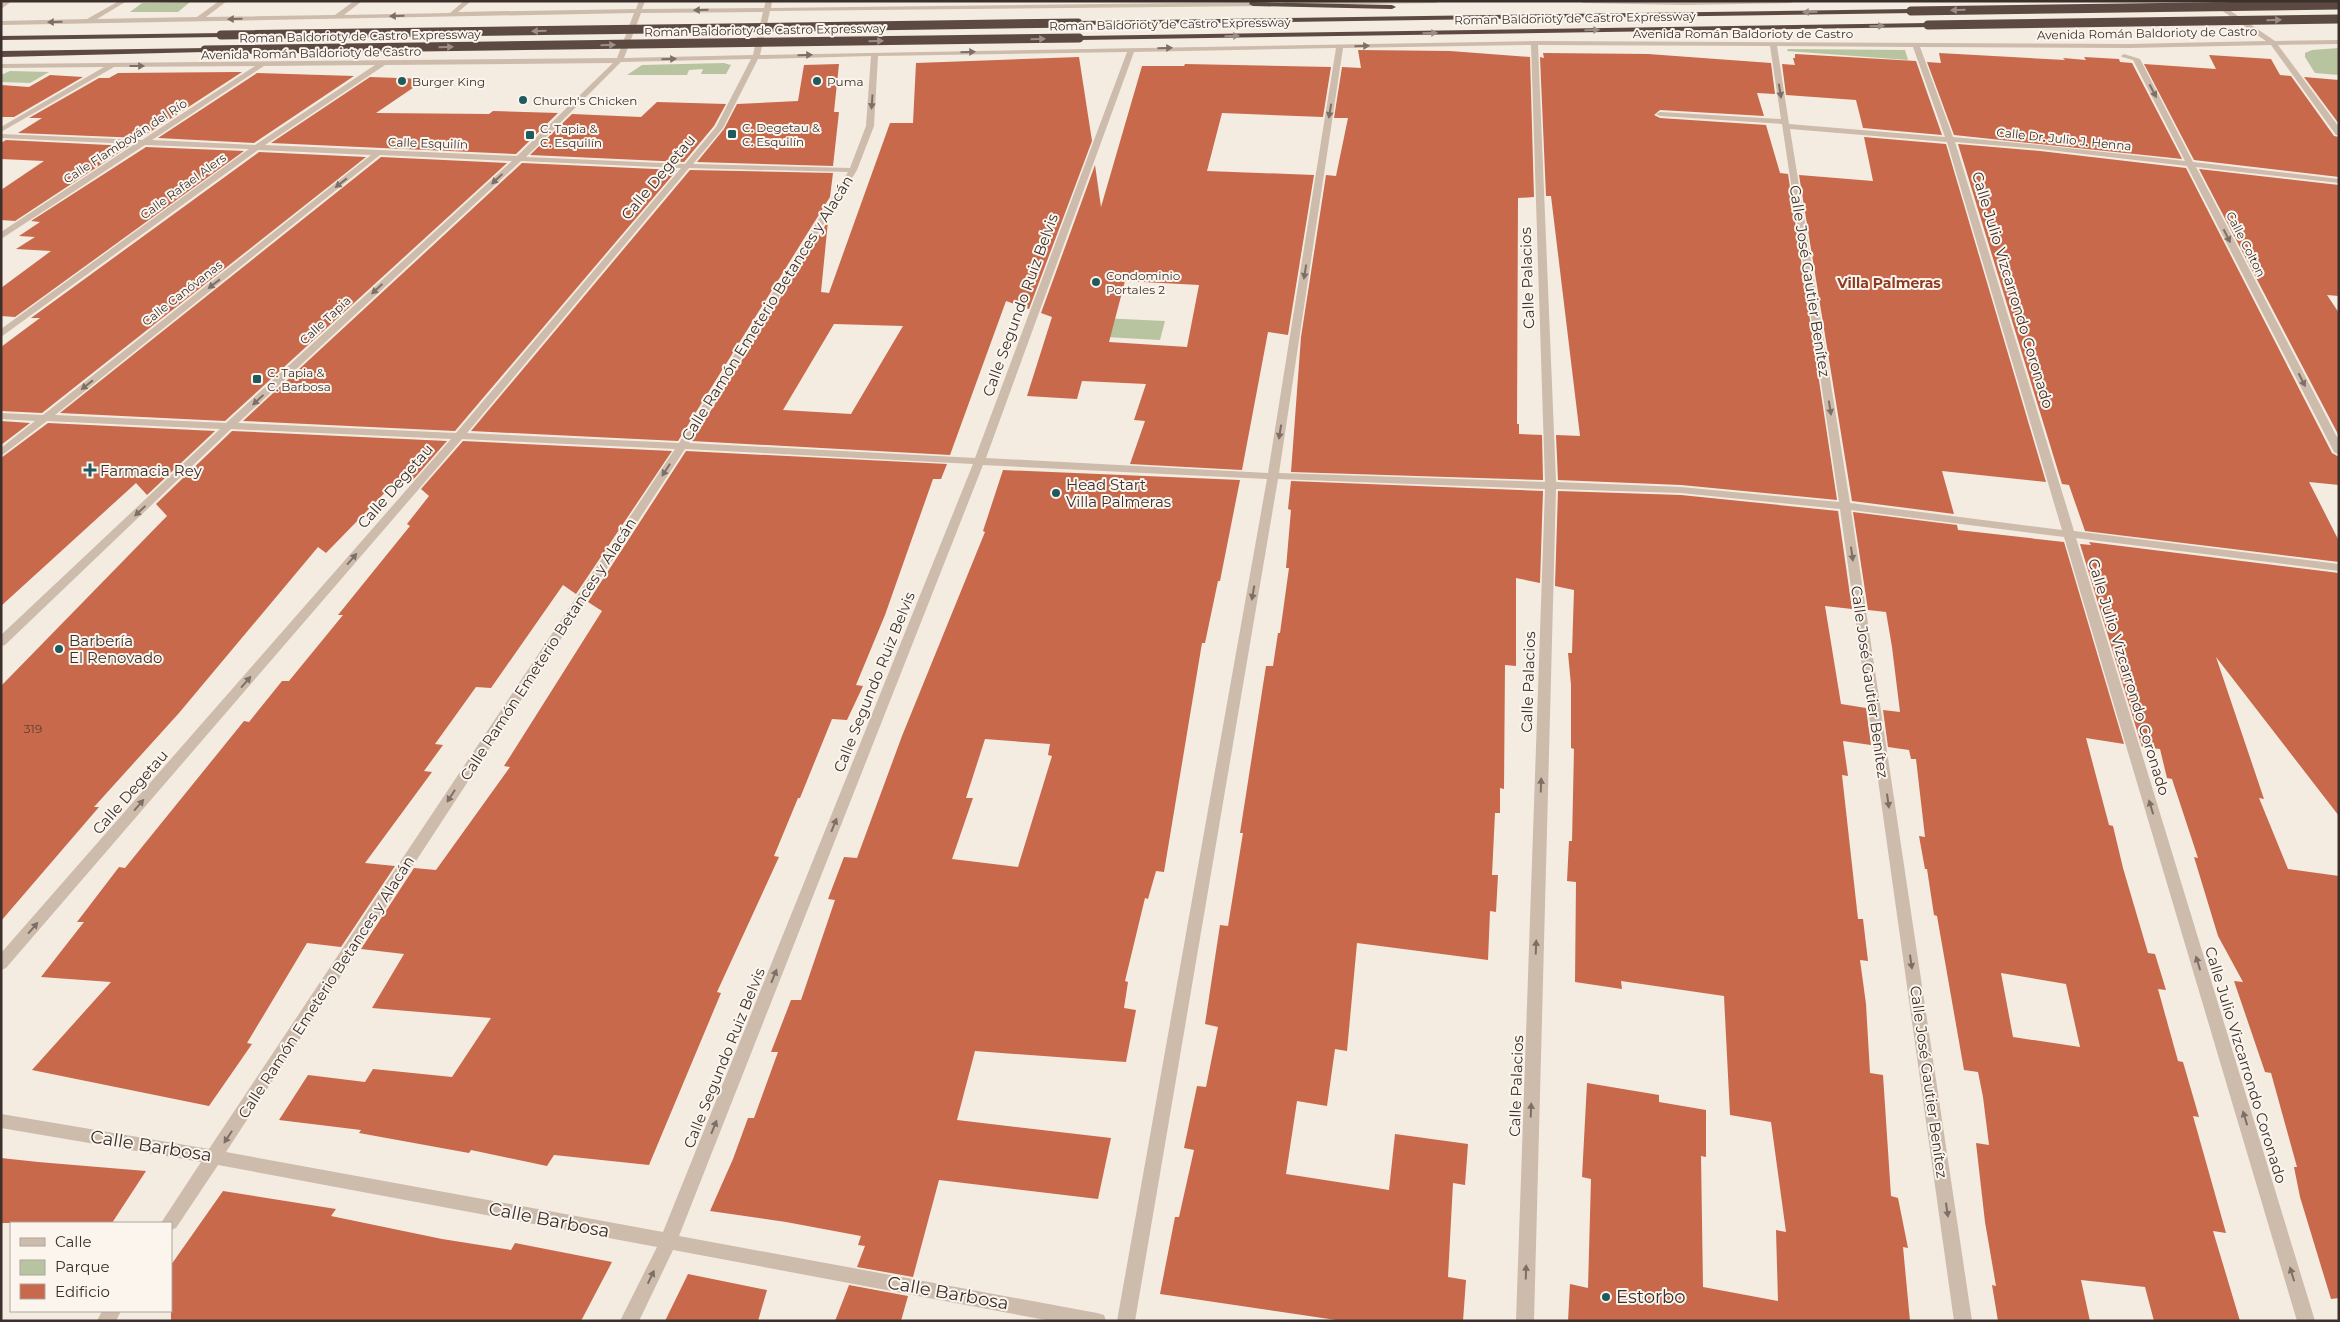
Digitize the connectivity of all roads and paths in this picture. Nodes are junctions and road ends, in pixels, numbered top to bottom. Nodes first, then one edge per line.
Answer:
1 (9, 1) edge
2 (124, 1) edge
3 (224, 1) edge
4 (359, 1) edge
5 (468, 1) edge
6 (642, 1) edge
7 (769, 1) edge
8 (1436, 1) edge
9 (1583, 1) edge
10 (1791, 1) edge
11 (2211, 1) edge
12 (1644, 2) edge
13 (1253, 4) junction
14 (881, 5) edge
15 (2339, 5) edge
16 (1, 7) edge
17 (1446, 8) dead end
18 (1505, 8) dead end
19 (767, 9) junction
20 (638, 11) junction
21 (452, 14) junction
22 (1574, 14) junction
23 (336, 17) junction
24 (2339, 19) edge
25 (198, 20) junction
26 (86, 22) junction
27 (1, 23) edge
28 (1, 38) edge
29 (2339, 42) edge
30 (1773, 43) junction
31 (2272, 43) junction
32 (1534, 44) junction
33 (1340, 46) junction
34 (1916, 46) junction
35 (1132, 49) junction
36 (1, 54) edge
37 (875, 54) junction
38 (756, 56) junction
39 (2124, 56) dead end
40 (620, 60) junction
41 (383, 63) junction
42 (261, 65) junction
43 (2, 66) edge
44 (111, 66) junction
45 (1660, 114) dead end
46 (1786, 124) junction
47 (1, 130) edge
48 (2339, 133) edge
49 (1, 136) edge
50 (1950, 139) junction
51 (144, 142) junction
52 (257, 147) junction
53 (379, 152) junction
54 (520, 158) junction
55 (2190, 164) junction
56 (687, 166) junction
57 (853, 170) junction
58 (2339, 182) edge
59 (1, 236) edge
60 (1, 334) edge
61 (1, 416) edge
62 (45, 418) junction
63 (230, 426) junction
64 (458, 437) junction
65 (682, 446) junction
66 (2339, 452) edge
67 (1, 453) edge
68 (979, 462) junction
69 (1273, 476) junction
70 (1551, 484) junction
71 (1845, 506) junction
72 (2070, 536) junction
73 (2339, 568) edge
74 (1, 642) edge
75 (1, 964) edge
76 (1, 1121) edge
77 (215, 1156) junction
78 (171, 1222) edge
79 (668, 1242) junction
80 (630, 1321) edge
81 (1097, 1321) edge
82 (1126, 1321) edge
83 (1524, 1321) edge
84 (1963, 1321) edge
85 (2306, 1321) edge

1 - 16 street
2 - 26 street
3 - 25 street
4 - 23 street
5 - 21 street
6 - 20 street, Calle Tapia
7 - 19 street, Calle Degetau
8 - 13 street
9 - 12 street
10 - 12 street
11 - 31 street
13 - 14 street
13 - 17 highway
14 - 19 street
15 -> 22 highway, Roman Baldorioty de Castro Expressway, bridge
18 - 22 highway
19 -> 20 street
19 - 38 street, Calle Degetau
20 - 21 street
20 - 40 street, Calle Tapia
21 -> 23 street
22 -> 28 highway, Roman Baldorioty de Castro Expressway, bridge
23 -> 25 street
36 -> 24 highway, Roman Baldorioty de Castro Expressway, bridge
25 - 26 street
26 -> 27 street
29 - 31 street, Avenida Román Baldorioty de Castro
30 - 32 street, Avenida Román Baldorioty de Castro
30 - 34 street, Avenida Román Baldorioty de Castro
30 -> 46 street, Calle José Gautier Benítez
31 - 34 street, Avenida Román Baldorioty de Castro
31 - 48 street
33 -> 32 street, Avenida Román Baldorioty de Castro
32 - 70 street, Calle Palacios
35 -> 33 street, Avenida Román Baldorioty de Castro
33 -> 69 street
34 - 50 street, Calle Julio Vizcarrondo Coronado
37 -> 35 street, Avenida Román Baldorioty de Castro
35 - 68 street, Calle Segundo Ruiz Belvis
38 -> 37 street, Avenida Román Baldorioty de Castro
37 -> 57 street, Calle Ramón Emeterio Betances y Alacán
40 -> 38 street, Avenida Román Baldorioty de Castro
38 - 56 street, Calle Degetau
39 -> 55 street, Calle Colton
40 - 41 street, Avenida Román Baldorioty de Castro
40 - 54 street, Calle Tapia
41 - 42 street, Avenida Román Baldorioty de Castro
41 - 52 street, Calle Rafael Alers
44 -> 42 street, Avenida Román Baldorioty de Castro
42 - 51 street, Calle Flamboyán del Río
43 - 44 street, Avenida Román Baldorioty de Castro
44 - 47 street
45 - 46 street, Calle Dr. Julio J. Henna
46 - 50 street, Calle Dr. Julio J. Henna
46 -> 71 street, Calle José Gautier Benítez
49 - 51 street, Calle Esquilín
50 - 55 street, Calle Dr. Julio J. Henna
50 - 72 street, Calle Julio Vizcarrondo Coronado
51 - 52 street, Calle Esquilín
51 - 59 street, Calle Flamboyán del Río
52 - 53 street, Calle Esquilín
52 - 60 street, Calle Rafael Alers
53 - 54 street, Calle Esquilín
53 -> 62 street, Calle Canóvanas
54 - 56 street, Calle Esquilín
54 -> 63 street, Calle Tapia
55 - 58 street, Calle Dr. Julio J. Henna
55 -> 66 street, Calle Colton
56 - 57 street, Calle Esquilín
56 - 64 street, Calle Degetau
57 - 65 street, Calle Ramón Emeterio Betances y Alacán
61 - 62 street
62 - 63 street
62 - 67 street, Calle Canóvanas
63 - 64 street
63 -> 74 street, Calle Tapia
64 - 65 street
75 -> 64 street, Calle Degetau
65 - 68 street
65 -> 77 street, Calle Ramón Emeterio Betances y Alacán
68 - 69 street
79 -> 68 street, Calle Segundo Ruiz Belvis
69 - 70 street
69 -> 82 street
70 - 71 street
83 -> 70 street, Calle Palacios
71 - 72 street
71 -> 84 street, Calle José Gautier Benítez
72 - 73 street
85 -> 72 street, Calle Julio Vizcarrondo Coronado
76 - 77 street, Calle Barbosa
77 - 78 street, Calle Ramón Emeterio Betances y Alacán
77 - 79 street, Calle Barbosa
80 -> 79 street, Calle Segundo Ruiz Belvis
79 - 81 street, Calle Barbosa

